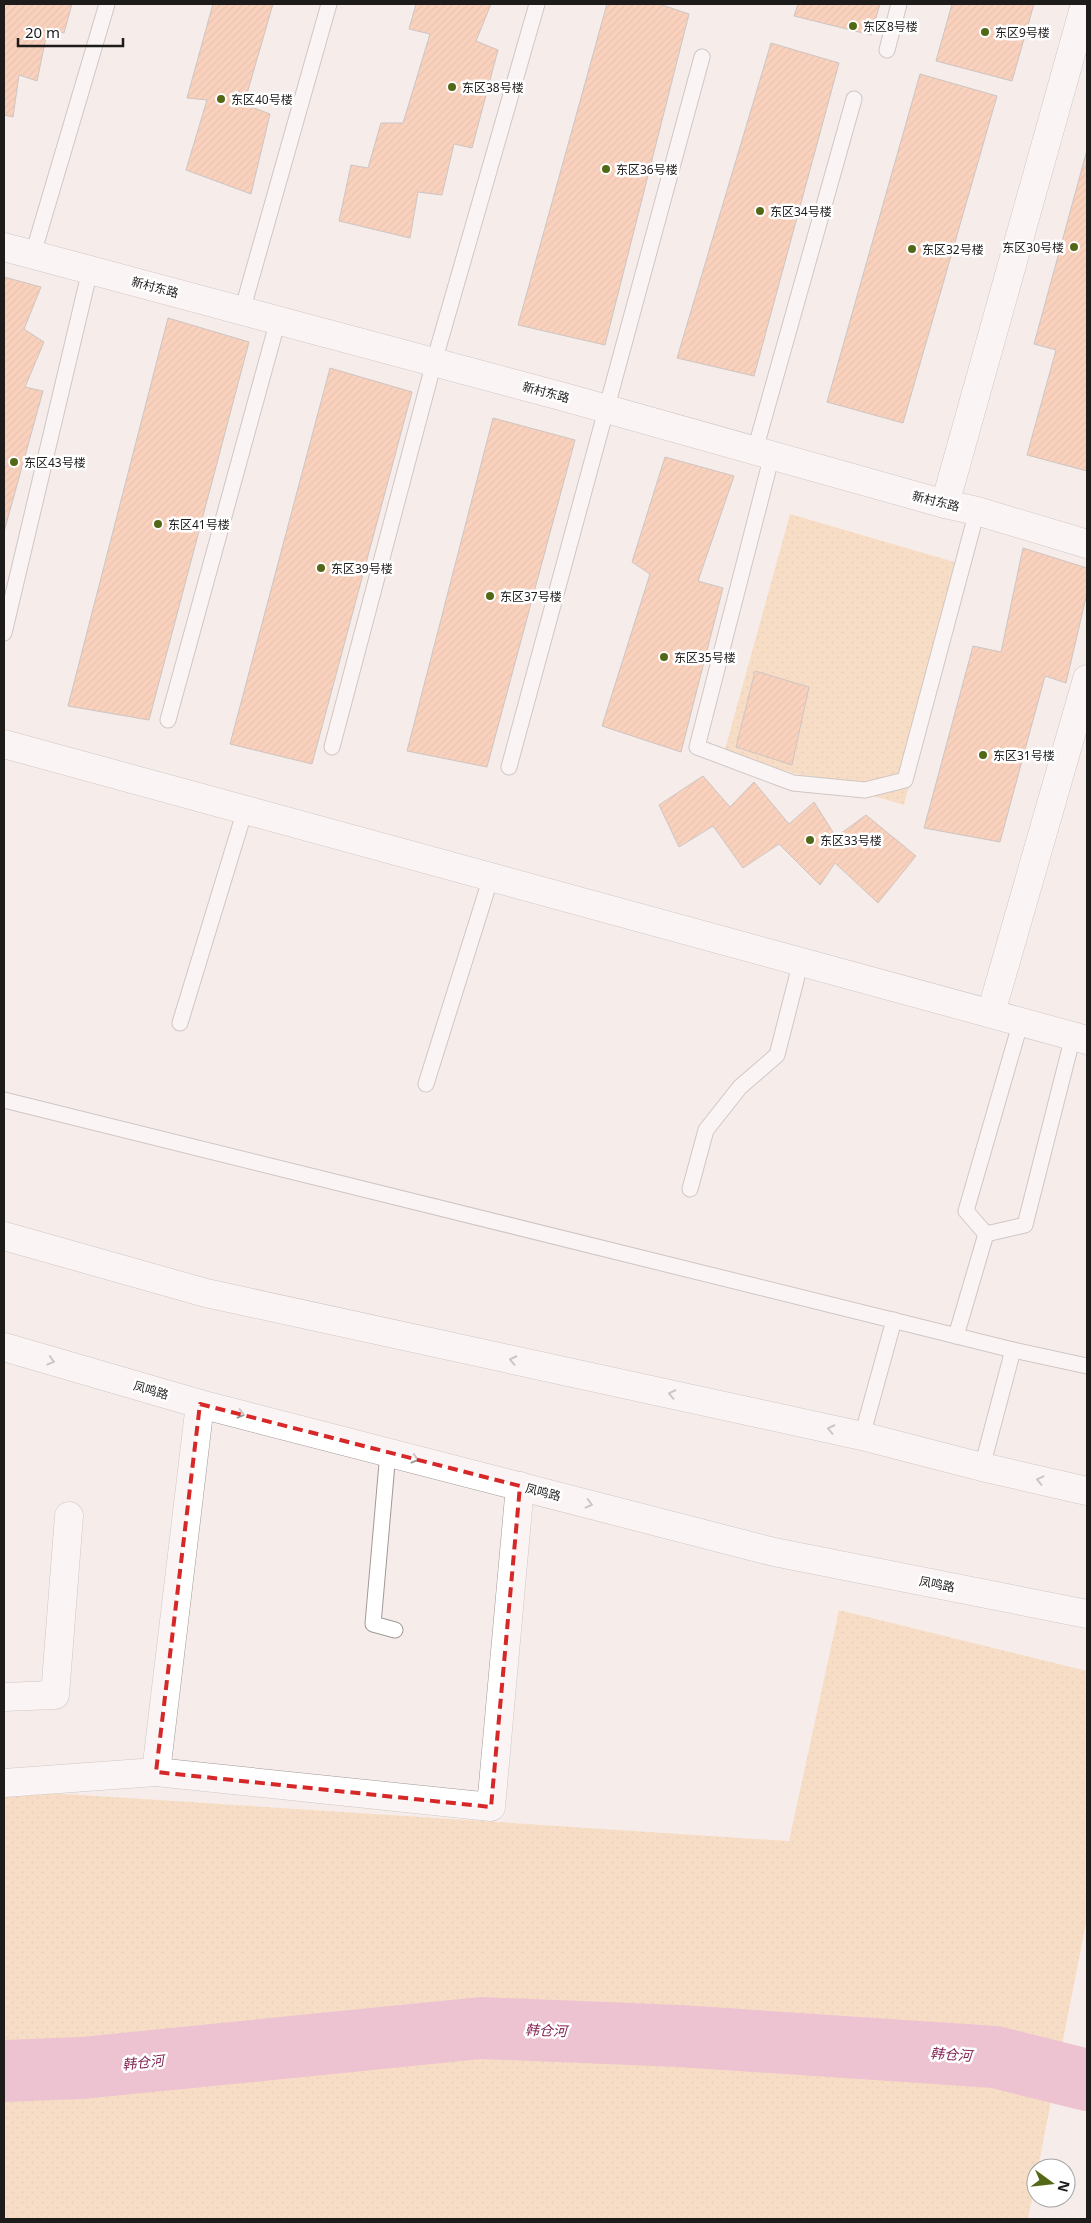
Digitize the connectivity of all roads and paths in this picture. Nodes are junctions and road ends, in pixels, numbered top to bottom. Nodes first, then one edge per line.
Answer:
1 (107, 4) edge
2 (330, 4) edge
3 (537, 4) edge
4 (900, 4) edge
5 (1085, 4) edge
6 (887, 50) dead end
7 (702, 57) dead end
8 (854, 99) dead end
9 (4, 247) edge
10 (33, 254) junction
11 (90, 270) junction
12 (242, 310) junction
13 (278, 320) junction
14 (434, 362) junction
15 (606, 408) junction
16 (763, 453) junction
17 (945, 504) junction
18 (977, 511) junction
19 (1087, 544) edge
20 (4, 633) edge
21 (1087, 679) edge
22 (168, 720) dead end
23 (4, 744) edge
24 (332, 747) dead end
25 (509, 767) dead end
26 (245, 810) junction
27 (491, 877) junction
28 (801, 961) junction
29 (991, 1013) junction
30 (1021, 1021) junction
31 (180, 1023) dead end
32 (1080, 1038) edge
33 (426, 1084) dead end
34 (4, 1100) edge
35 (690, 1189) dead end
36 (986, 1234) junction
37 (4, 1236) edge
38 (894, 1320) junction
39 (956, 1336) junction
40 (4, 1347) edge
41 (1013, 1350) junction
42 (1087, 1366) edge
43 (200, 1404) junction
44 (862, 1436) junction
45 (388, 1452) junction
46 (982, 1467) junction
47 (520, 1486) junction
48 (1087, 1491) edge
49 (68, 1516) dead end
50 (1087, 1614) edge
51 (395, 1630) dead end
52 (4, 1697) edge
53 (156, 1772) junction
54 (4, 1783) edge

1 - 10 lane
2 - 12 lane
3 - 14 lane
4 - 6 lane
5 - 17 street
7 - 15 lane
8 - 16 lane
9 - 10 street, 新村东路
10 - 11 street, 新村东路
11 - 12 street, 新村东路
11 - 20 lane
12 - 13 street, 新村东路
13 - 14 street, 新村东路
13 - 22 lane
14 - 15 street, 新村东路
14 - 24 lane
15 - 16 street, 新村东路
15 - 25 lane
16 - 17 street, 新村东路
16 - 18 lane
17 - 18 street, 新村东路
18 - 19 street, 新村东路
21 - 29 street
23 - 26 street
26 - 27 street
26 - 31 lane
27 - 28 street
27 - 33 lane
28 - 29 street
28 - 35 lane
29 - 30 street
30 - 32 street
30 - 36 lane
32 - 36 lane
34 - 38 lane
36 - 39 lane
44 -> 37 street
38 - 39 lane
38 - 44 lane
39 - 41 lane
40 -> 43 street, 凤鸣路
41 - 42 lane
41 - 46 lane
43 -> 45 street, 凤鸣路
43 - 53 street
44 - 46 street
45 -> 47 street, 凤鸣路
45 - 51 lane
48 -> 46 street
47 -> 50 street, 凤鸣路
47 - 53 street
49 - 52 street
53 - 54 street

